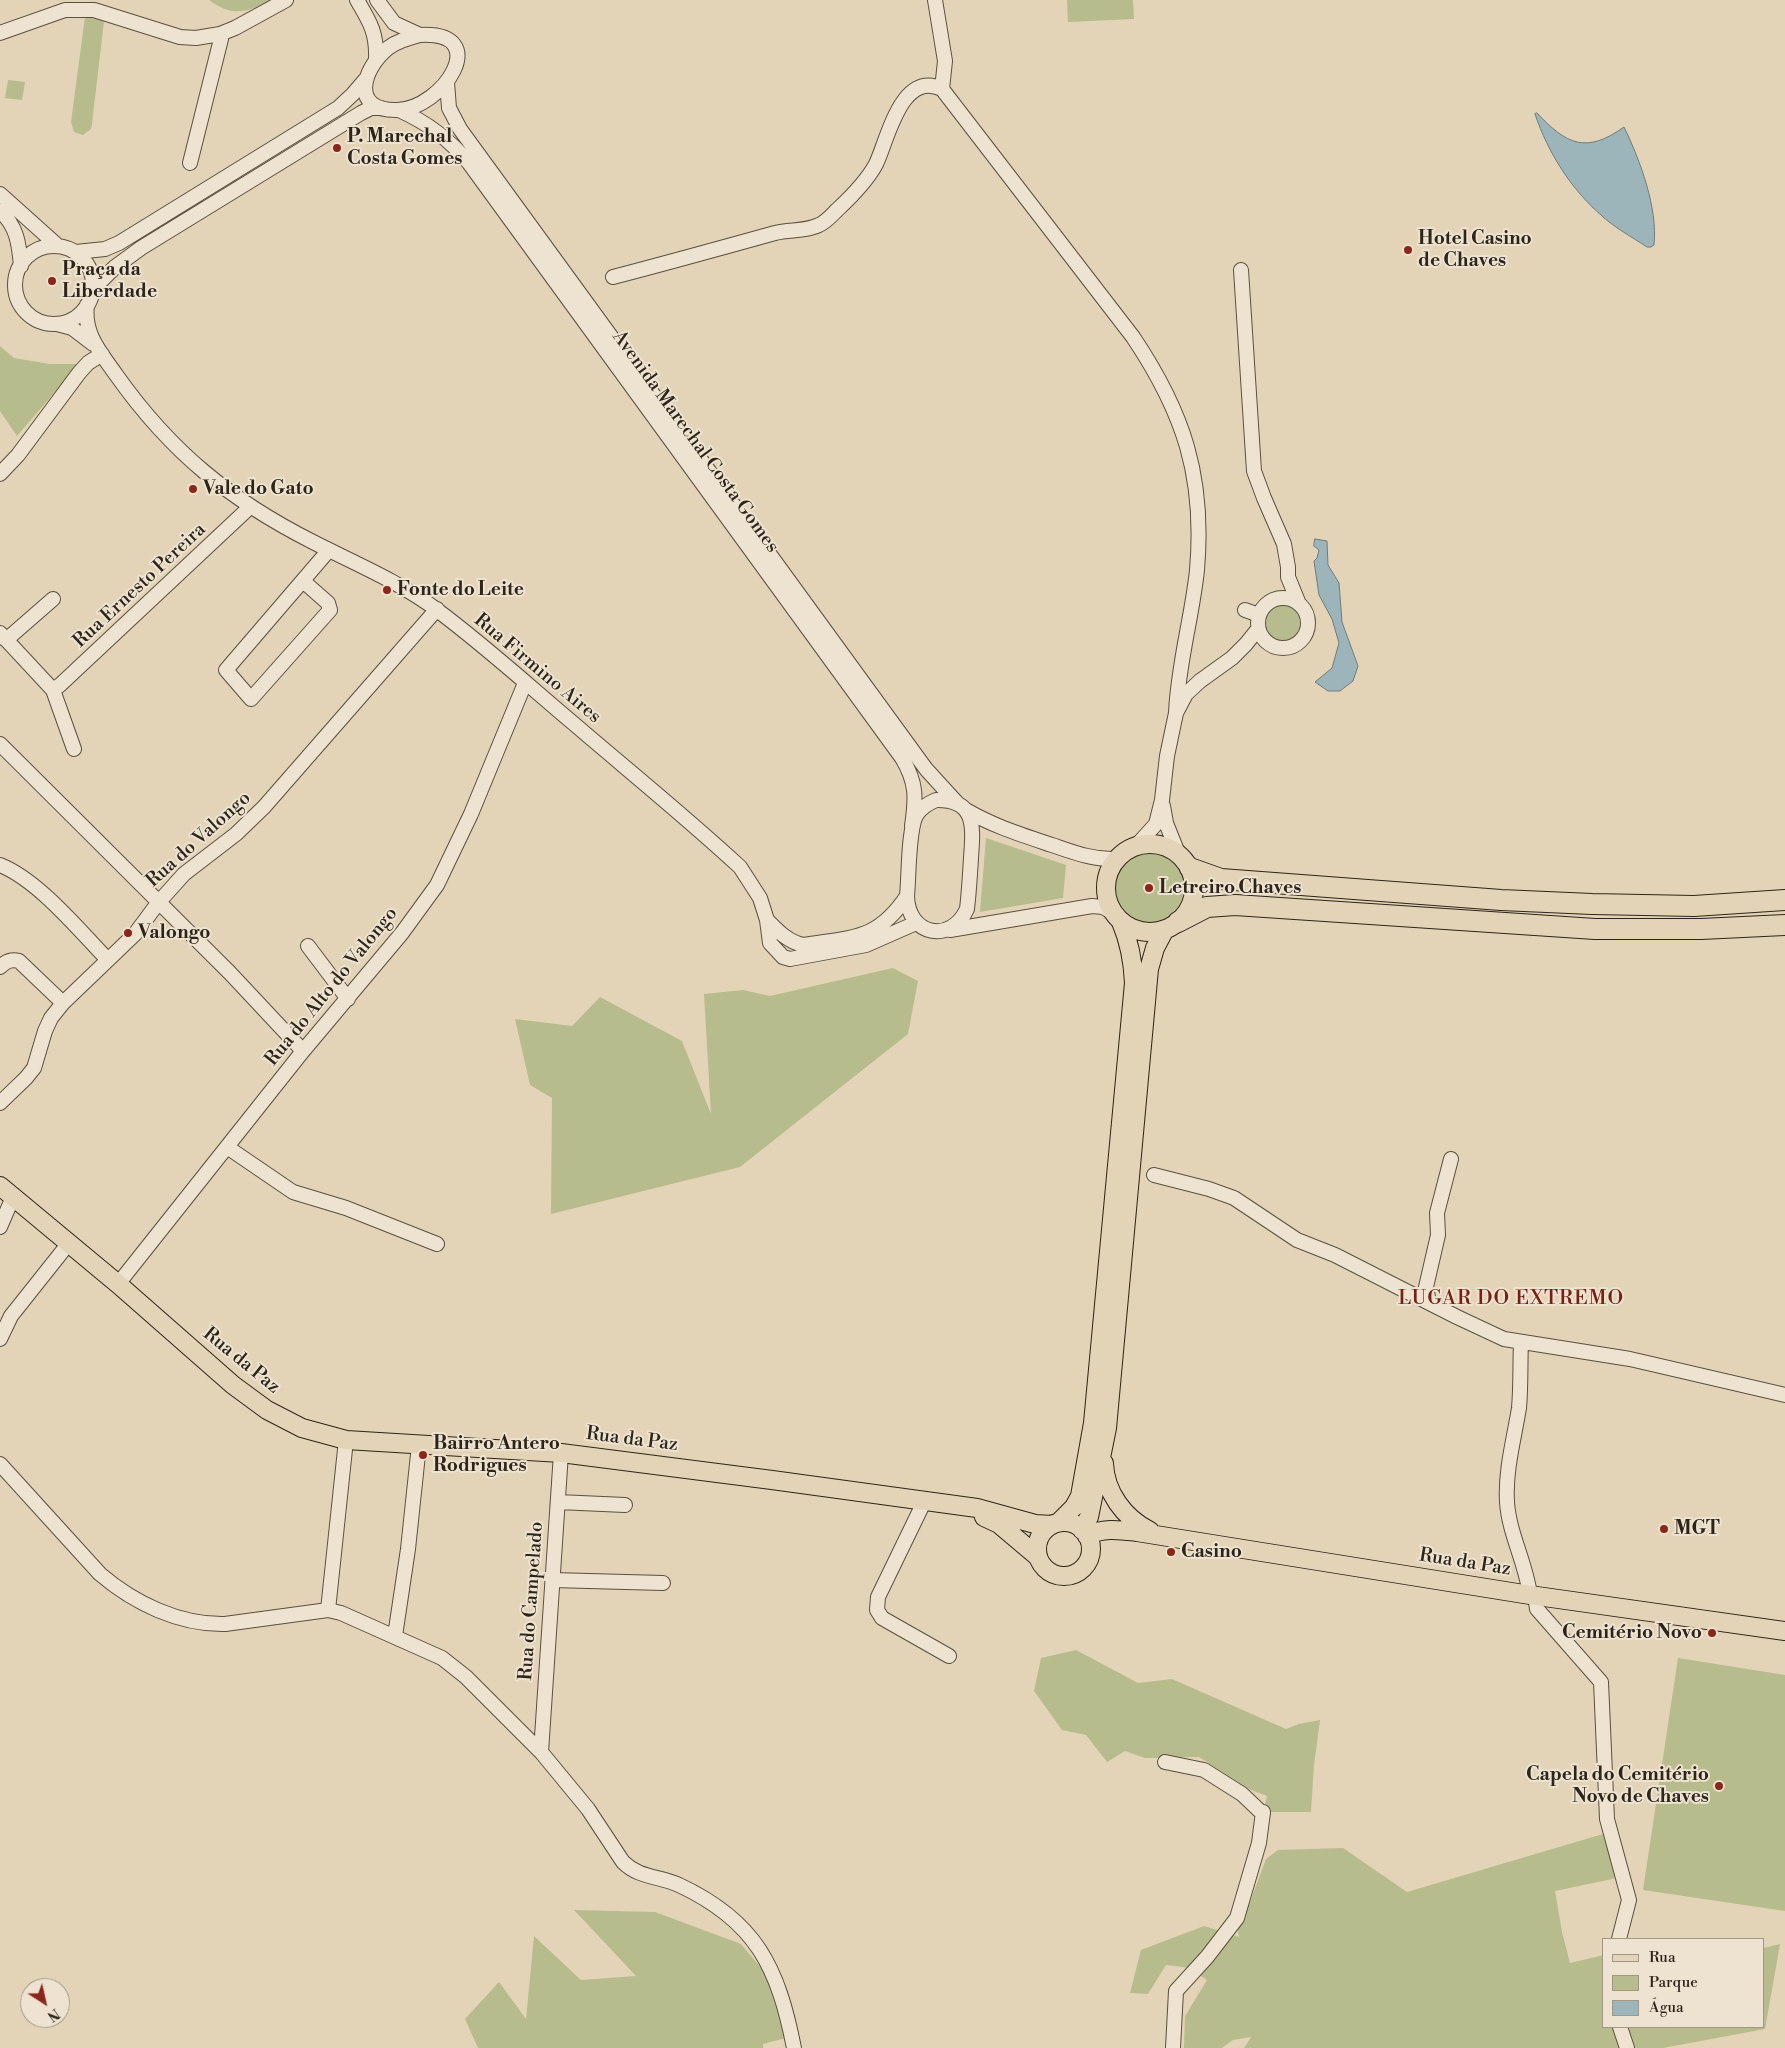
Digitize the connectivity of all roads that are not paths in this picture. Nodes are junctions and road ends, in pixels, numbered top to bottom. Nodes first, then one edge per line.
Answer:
1 (286, 0) edge
2 (357, 0) edge
3 (377, 0) edge
4 (935, 0) edge
5 (0, 33) edge
6 (220, 34) junction
7 (420, 35) junction
8 (376, 59) junction
9 (364, 80) junction
10 (447, 82) junction
11 (942, 89) junction
12 (381, 108) junction
13 (399, 110) junction
14 (190, 163) dead end
15 (0, 194) edge
16 (0, 211) edge
17 (58, 246) junction
18 (76, 252) junction
19 (21, 266) junction
20 (1240, 270) dead end
21 (613, 277) dead end
22 (93, 289) junction
23 (87, 305) junction
24 (57, 324) junction
25 (99, 350) junction
26 (0, 474) edge
27 (250, 508) junction
28 (329, 550) junction
29 (1288, 577) junction
30 (303, 581) junction
31 (52, 599) dead end
32 (1270, 602) junction
33 (1299, 604) junction
34 (437, 609) junction
35 (1245, 610) dead end
36 (1258, 622) junction
37 (3, 637) edge
38 (1270, 645) junction
39 (1232, 658) junction
40 (525, 683) junction
41 (53, 690) junction
42 (1176, 713) junction
43 (0, 744) edge
44 (74, 749) dead end
45 (1162, 800) junction
46 (961, 807) junction
47 (912, 826) junction
48 (1137, 845) junction
49 (1116, 859) junction
50 (1184, 861) junction
51 (0, 865) edge
52 (907, 896) junction
53 (1785, 900) edge
54 (158, 903) junction
55 (1117, 918) junction
56 (767, 920) junction
57 (916, 923) junction
58 (1785, 925) edge
59 (1171, 926) junction
60 (947, 930) junction
61 (308, 946) dead end
62 (108, 960) junction
63 (0, 967) edge
64 (348, 999) junction
65 (63, 1003) junction
66 (304, 1051) junction
67 (0, 1103) edge
68 (227, 1147) junction
69 (1451, 1159) dead end
70 (1154, 1175) dead end
71 (7, 1192) edge
72 (0, 1227) edge
73 (69, 1243) junction
74 (437, 1244) dead end
75 (118, 1284) junction
76 (1429, 1302) junction
77 (0, 1339) edge
78 (1521, 1342) junction
79 (1785, 1395) edge
80 (346, 1440) junction
81 (419, 1445) junction
82 (1103, 1446) junction
83 (561, 1452) junction
84 (0, 1464) edge
85 (558, 1502) junction
86 (924, 1502) junction
87 (625, 1505) dead end
88 (953, 1506) junction
89 (1055, 1524) junction
90 (1085, 1533) junction
91 (1159, 1535) junction
92 (1090, 1555) junction
93 (1037, 1556) junction
94 (552, 1580) junction
95 (663, 1583) dead end
96 (1533, 1595) junction
97 (328, 1610) junction
98 (1764, 1628) junction
99 (1785, 1630) edge
100 (395, 1636) junction
101 (1785, 1636) edge
102 (949, 1656) dead end
103 (541, 1752) junction
104 (1165, 1762) dead end
105 (1619, 1938) edge
106 (1620, 2028) edge
107 (794, 2048) edge
108 (1173, 2048) edge
109 (1627, 2048) edge

1 - 6 street
2 - 8 street
3 - 7 street
4 - 11 street
5 - 6 street
6 - 14 street
7 - 8 street
7 - 10 street
8 - 9 street
9 - 12 street
9 - 18 street
10 - 13 street
10 - 46 street, Avenida Marechal Costa Gomes
11 - 21 street
11 - 42 street
12 - 13 street
12 - 22 street
13 - 47 street, Avenida Marechal Costa Gomes
15 - 17 street
16 - 19 street
17 - 18 street
17 - 19 street
18 - 22 street
19 - 24 street
20 - 29 street
22 - 23 street
23 - 24 street
23 - 25 street
24 - 25 street
25 - 26 street
25 - 27 street, Rua Firmino Aires
27 - 28 street, Rua Firmino Aires
27 - 41 street, Rua Ernesto Pereira
28 - 30 street
28 - 34 street, Rua Firmino Aires
29 - 32 street
29 - 33 street
30 - 30 street
31 - 37 street
32 - 33 street
32 - 36 street
33 - 38 street
34 - 40 street, Rua Firmino Aires
34 - 54 street, Rua do Valongo
35 - 36 street
36 - 38 street
36 - 39 street
37 - 41 street
38 - 39 street
39 - 42 street
40 - 56 street, Rua Firmino Aires
40 - 64 street, Rua do Alto do Valongo
41 - 44 street
42 - 45 street
43 - 54 street
45 - 48 street
45 - 50 street
46 - 47 street
46 - 49 street
46 - 60 street
47 - 52 street, Avenida Marechal Costa Gomes
48 - 49 main road
48 - 50 main road
49 - 55 main road
50 - 53 highway
50 - 59 main road
51 - 62 street
52 - 56 street
52 - 57 street
54 - 62 street, Rua do Valongo
54 - 66 street
55 - 59 main road
55 - 60 street
55 - 89 main road
56 - 57 street, Rua Firmino Aires
57 - 60 street
58 - 59 highway
59 - 82 main road
61 - 64 street
62 - 65 street, Rua do Valongo
63 - 65 street
64 - 66 street, Rua do Alto do Valongo
65 - 67 street, Rua do Valongo
66 - 68 street, Rua do Alto do Valongo
68 - 74 street
68 - 75 street, Rua do Alto do Valongo
69 - 76 street
70 - 76 street
71 - 72 street
71 - 73 main road, Rua da Paz
73 - 75 main road, Rua da Paz
73 - 77 street
75 - 80 main road, Rua da Paz
76 - 78 street
78 - 79 street
78 - 96 street
80 - 81 main road, Rua da Paz
80 - 97 street
81 - 83 main road, Rua da Paz
81 - 100 street
82 - 90 main road
82 - 91 main road
83 - 85 street, Rua do Campelado
83 - 86 main road, Rua da Paz
84 - 97 street
85 - 87 street
85 - 94 street, Rua do Campelado
86 - 88 main road, Rua da Paz
86 - 102 street
88 - 89 main road
88 - 93 main road
89 - 90 main road
89 - 93 main road
90 - 91 main road
90 - 92 main road
91 - 92 main road
91 - 96 main road, Rua da Paz
92 - 93 main road
94 - 95 street
94 - 103 street, Rua do Campelado
96 - 98 main road, Rua da Paz
96 - 105 street
97 - 100 street
98 - 99 main road
98 - 101 main road
100 - 103 street
103 - 107 street
104 - 108 street
106 - 109 street

